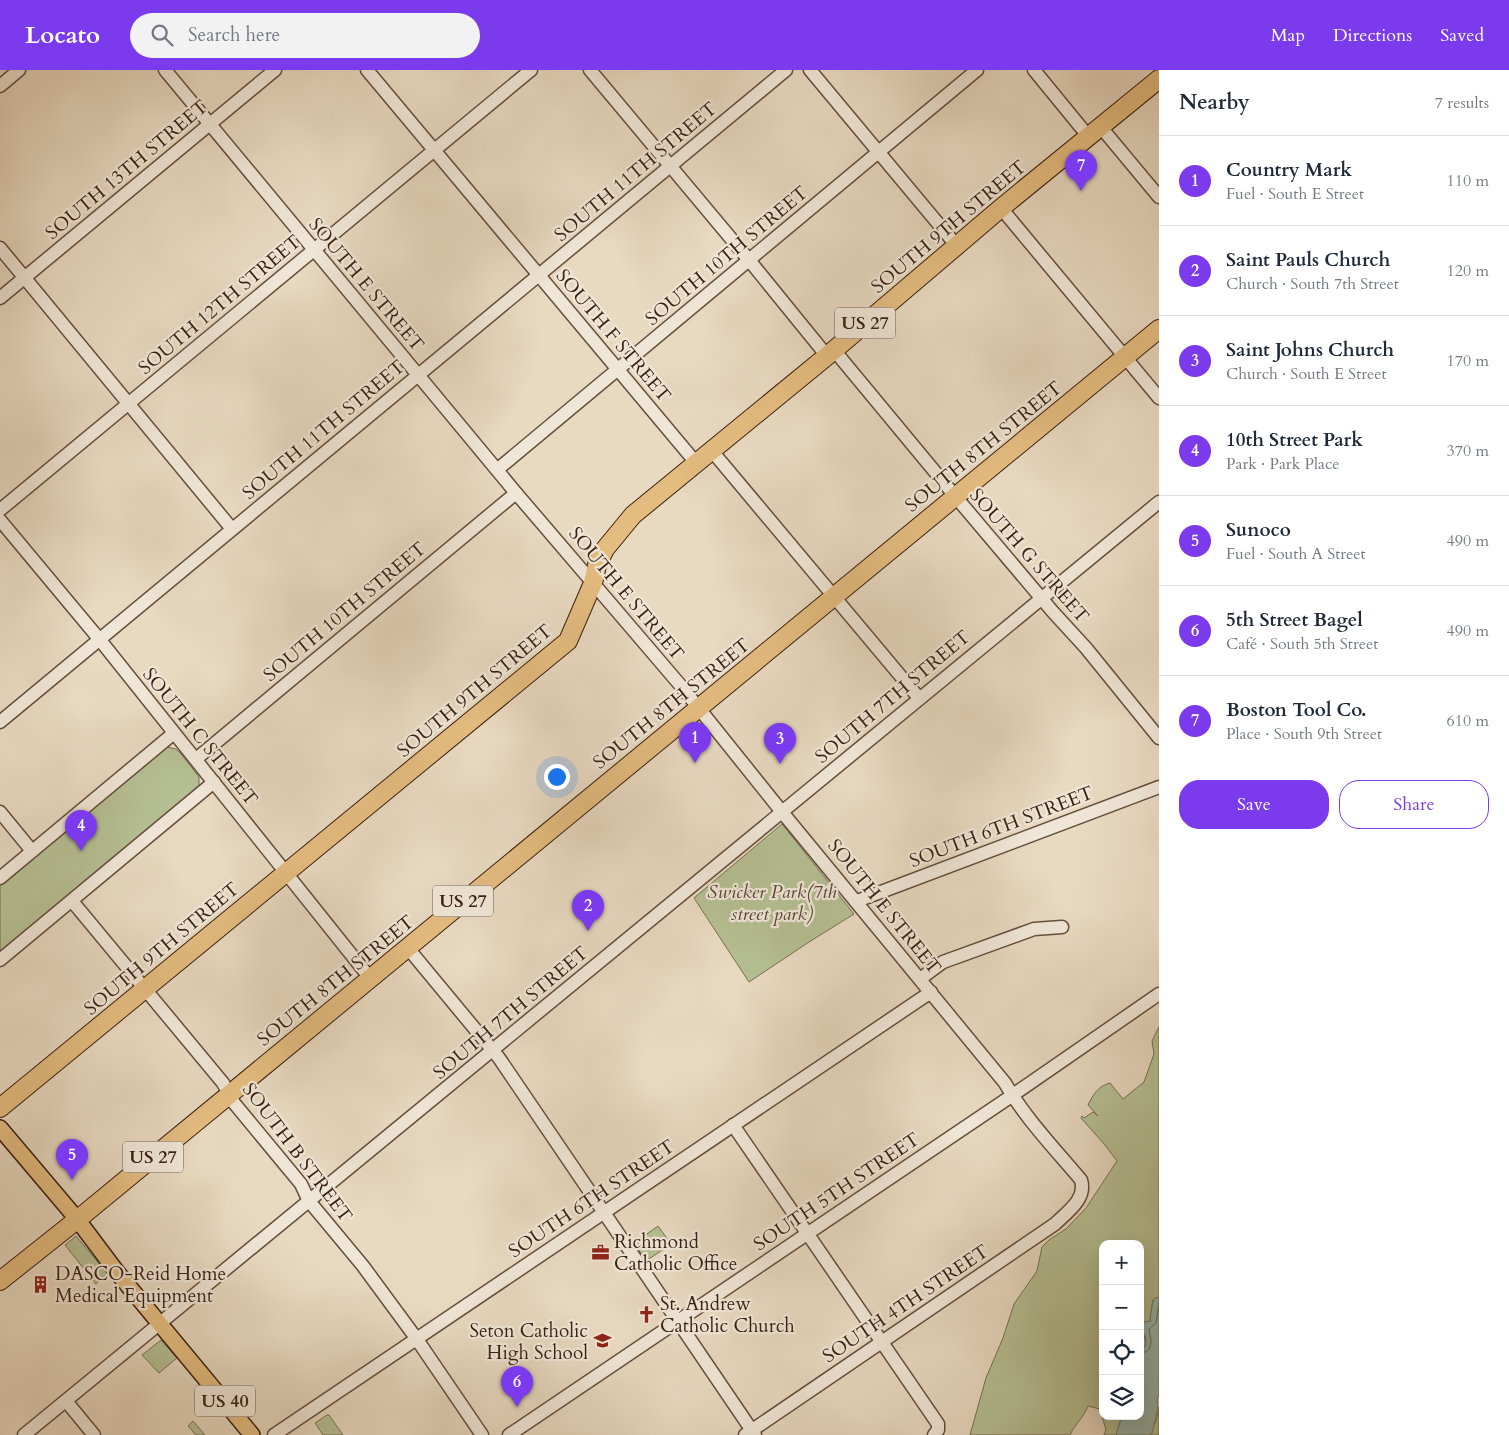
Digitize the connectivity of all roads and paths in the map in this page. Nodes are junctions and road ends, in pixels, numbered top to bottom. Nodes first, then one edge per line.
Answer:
1 (19, 70) edge
2 (165, 70) edge
3 (275, 70) edge
4 (368, 70) edge
5 (531, 70) edge
6 (590, 70) edge
7 (786, 70) edge
8 (810, 70) edge
9 (977, 70) edge
10 (1034, 70) edge
11 (1159, 79) edge
12 (0, 86) edge
13 (210, 124) junction
14 (1094, 131) junction
15 (434, 151) junction
16 (879, 153) junction
17 (670, 166) junction
18 (1159, 197) edge
19 (1001, 208) junction
20 (956, 245) junction
21 (0, 248) edge
22 (314, 250) junction
23 (749, 260) junction
24 (539, 275) junction
25 (24, 278) junction
26 (0, 298) edge
27 (1159, 329) edge
28 (831, 353) junction
29 (1126, 357) junction
30 (619, 369) junction
31 (418, 375) junction
32 (1159, 398) edge
33 (128, 404) junction
34 (712, 451) junction
35 (697, 464) junction
36 (498, 469) junction
37 (516, 492) junction
38 (955, 496) junction
39 (1159, 502) edge
40 (0, 510) edge
41 (0, 520) edge
42 (232, 529) junction
43 (593, 583) junction
44 (833, 596) junction
45 (1042, 597) junction
46 (100, 640) junction
47 (919, 698) junction
48 (698, 708) junction
49 (0, 722) edge
50 (174, 733) junction
51 (1159, 738) edge
52 (196, 759) junction
53 (214, 782) junction
54 (1159, 787) edge
55 (0, 812) edge
56 (782, 812) junction
57 (32, 851) junction
58 (285, 873) junction
59 (0, 878) edge
60 (72, 900) junction
61 (857, 901) junction
62 (1062, 927) dead end
63 (407, 947) junction
64 (0, 960) edge
65 (370, 978) junction
66 (920, 979) junction
67 (145, 989) junction
68 (931, 992) junction
69 (1159, 994) edge
70 (493, 1051) junction
71 (229, 1094) junction
72 (1013, 1095) junction
73 (0, 1108) edge
74 (733, 1125) junction
75 (0, 1128) edge
76 (1081, 1196) joint
77 (309, 1202) junction
78 (604, 1212) junction
79 (77, 1219) junction
80 (807, 1234) junction
81 (0, 1281) edge
82 (677, 1321) junction
83 (161, 1324) junction
84 (416, 1338) junction
85 (881, 1342) junction
86 (66, 1401) junction
87 (751, 1434) edge
88 (24, 1435) edge
89 (94, 1435) edge
90 (252, 1435) edge
91 (274, 1435) edge
92 (482, 1435) edge
93 (509, 1435) edge
94 (934, 1435) edge

1 - 12 street
2 - 13 street, SOUTH E STREET
3 - 13 street, SOUTH 13TH STREET
4 - 15 street, SOUTH F STREET
5 - 15 street, SOUTH 12TH STREET
6 - 17 street, SOUTH G STREET
7 - 17 street, SOUTH 11TH STREET
8 - 16 street
9 - 16 street, SOUTH 10TH STREET
10 - 14 street
11 - 14 highway, SOUTH 9TH STREET / US 27
13 - 22 street, SOUTH E STREET
13 - 25 street, SOUTH 13TH STREET
14 - 18 street
14 - 19 highway, SOUTH 9TH STREET / US 27
15 - 22 street, SOUTH 12TH STREET
15 - 24 street, SOUTH F STREET
16 - 20 street
16 - 23 street, SOUTH 10TH STREET
17 - 23 street, SOUTH G STREET
17 - 24 street, SOUTH 11TH STREET
19 - 20 highway, SOUTH 9TH STREET / US 27
19 - 29 street
20 - 28 highway, SOUTH 9TH STREET / US 27
21 - 25 street
22 - 31 street, SOUTH E STREET
22 - 33 street, SOUTH 12TH STREET
23 - 28 street, SOUTH G STREET
23 - 30 street, SOUTH 10TH STREET
24 - 30 street, SOUTH F STREET
24 - 31 street, SOUTH 11TH STREET
25 - 26 street, SOUTH 13TH STREET
25 - 33 street
27 - 29 highway, SOUTH 8TH STREET / US 27
28 - 34 highway, SOUTH 9TH STREET / US 27
28 - 38 street, SOUTH G STREET
29 - 32 street
29 - 38 highway, SOUTH 8TH STREET / US 27
30 - 35 street, SOUTH F STREET
30 - 36 street, SOUTH 10TH STREET
31 - 36 street, SOUTH E STREET
31 - 42 street, SOUTH 11TH STREET
33 - 40 street, SOUTH 12TH STREET
33 - 42 street
34 - 35 highway, SOUTH 9TH STREET / US 27
34 - 44 street
35 - 43 highway, SOUTH 9TH STREET / US 27
36 - 37 street, SOUTH E STREET
37 - 43 street, SOUTH E STREET
37 - 52 street, SOUTH 10TH STREET
38 - 44 highway, SOUTH 8TH STREET / US 27
38 - 45 street, SOUTH G STREET
39 - 45 street, SOUTH 7TH STREET
41 - 46 street, SOUTH C STREET
42 - 46 street, SOUTH 11TH STREET
43 - 48 street, SOUTH E STREET
43 - 58 highway, SOUTH 9TH STREET / US 27
44 - 47 street
44 - 48 highway, SOUTH 8TH STREET / US 27
45 - 47 street, SOUTH 7TH STREET
45 - 51 street, SOUTH G STREET
46 - 49 street, SOUTH 11TH STREET
46 - 50 street, SOUTH C STREET
47 - 56 street, SOUTH 7TH STREET
48 - 56 street, SOUTH E STREET
48 - 63 highway, SOUTH 8TH STREET / US 27
50 - 52 street, SOUTH C STREET
50 - 57 street
52 - 53 street, SOUTH C STREET
53 - 58 street, SOUTH C STREET
53 - 60 street
54 - 61 street, SOUTH 6TH STREET
55 - 57 street
56 - 61 street, SOUTH E STREET
56 - 70 street, SOUTH 7TH STREET
57 - 59 street
58 - 65 street, SOUTH C STREET
58 - 67 highway, SOUTH 9TH STREET / US 27
60 - 64 street
60 - 67 street, SOUTH B STREET
61 - 66 street, SOUTH E STREET
62 - 66 street
63 - 65 highway, SOUTH 8TH STREET / US 27
63 - 70 street
65 - 71 highway, SOUTH 8TH STREET / US 27
66 - 68 street, SOUTH E STREET
67 - 71 street, SOUTH B STREET
67 - 73 highway, SOUTH 9TH STREET / US 27
68 - 72 street, SOUTH E STREET
68 - 74 street, SOUTH 6TH STREET
69 - 72 street, SOUTH 5TH STREET
70 - 77 street, SOUTH 7TH STREET
70 - 78 street
71 - 77 street, SOUTH B STREET
71 - 79 highway, SOUTH 8TH STREET / US 27
72 - 76 street, SOUTH E STREET
72 - 80 street, SOUTH 5TH STREET
74 - 78 street, SOUTH 6TH STREET
74 - 80 street
75 - 79 main road, US 40
76 - 85 street, SOUTH 4TH STREET
77 - 83 street, SOUTH 7TH STREET
77 - 84 street, SOUTH B STREET
78 - 82 street
78 - 84 street, SOUTH 6TH STREET
79 - 81 highway, SOUTH 8TH STREET / US 27
79 - 83 main road, US 40
80 - 82 street, SOUTH 5TH STREET
80 - 85 street
82 - 87 street
82 - 93 street, SOUTH 5TH STREET
83 - 86 street, SOUTH 7TH STREET
83 - 90 main road, US 40
84 - 91 street, SOUTH 6TH STREET
84 - 92 street, SOUTH B STREET
85 - 87 street, SOUTH 4TH STREET
85 - 94 street
86 - 88 street, SOUTH 7TH STREET
86 - 89 street

